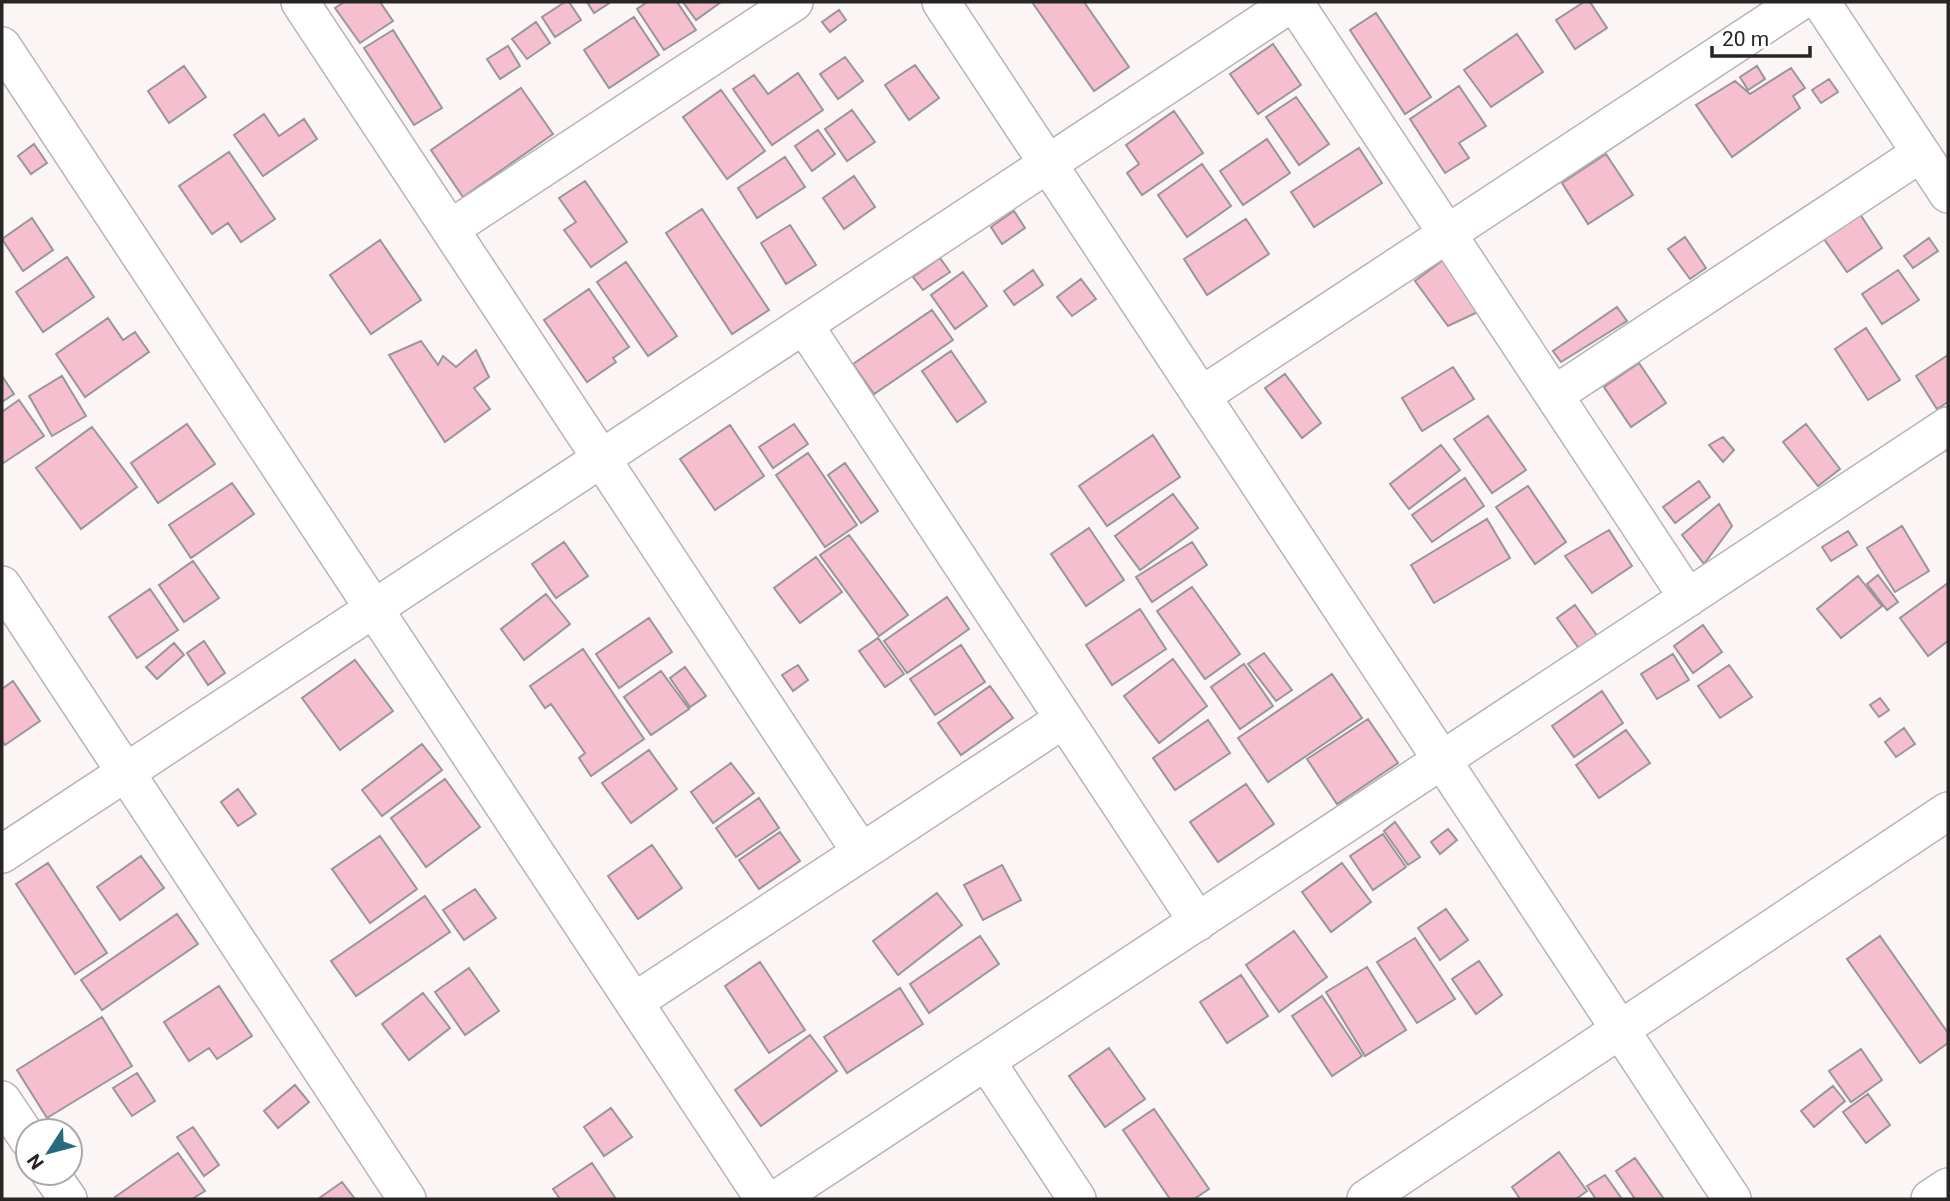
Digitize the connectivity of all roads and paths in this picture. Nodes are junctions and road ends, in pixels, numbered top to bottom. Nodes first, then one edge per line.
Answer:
1 (300, 2) edge
2 (794, 2) edge
3 (941, 2) edge
4 (1294, 2) edge
5 (1799, 2) edge
6 (1822, 2) edge
7 (2, 46) edge
8 (1921, 153) junction
9 (1048, 164) junction
10 (1948, 194) edge
11 (450, 229) junction
12 (1447, 234) junction
13 (804, 325) junction
14 (1201, 396) junction
15 (1554, 396) junction
16 (1948, 426) edge
17 (601, 458) junction
18 (2, 585) edge
19 (1688, 598) junction
20 (374, 608) junction
21 (1064, 719) junction
22 (1442, 761) junction
23 (125, 772) junction
24 (1948, 811) edge
25 (861, 852) junction
26 (2, 854) edge
27 (1198, 922) junction
28 (634, 1002) junction
29 (1620, 1030) junction
30 (986, 1061) junction
31 (2, 1100) edge
32 (14, 1118) edge
33 (1948, 1187) edge
34 (407, 1199) edge
35 (764, 1199) edge
36 (777, 1199) edge
37 (1077, 1199) edge
38 (1366, 1199) edge
39 (1732, 1199) edge
40 (1930, 1199) edge

1 - 11 street
2 - 11 street
3 - 9 street
4 - 9 street
4 - 12 street
5 - 12 street
6 - 8 street
7 - 20 street
8 - 10 street
8 - 15 street
9 - 13 street
9 - 14 street
11 - 17 street
12 - 14 street
12 - 15 street
13 - 17 street
13 - 21 street
14 - 22 street
15 - 19 street
16 - 19 street
17 - 20 street
17 - 25 street
18 - 23 street
19 - 22 street
20 - 23 street
20 - 28 street
21 - 25 street
21 - 27 street
22 - 27 street
22 - 29 street
23 - 26 street
23 - 34 street
24 - 29 street
25 - 28 street
27 - 30 street
28 - 35 street
29 - 38 street
29 - 39 street
30 - 36 street
30 - 37 street
31 - 32 street
33 - 40 street

